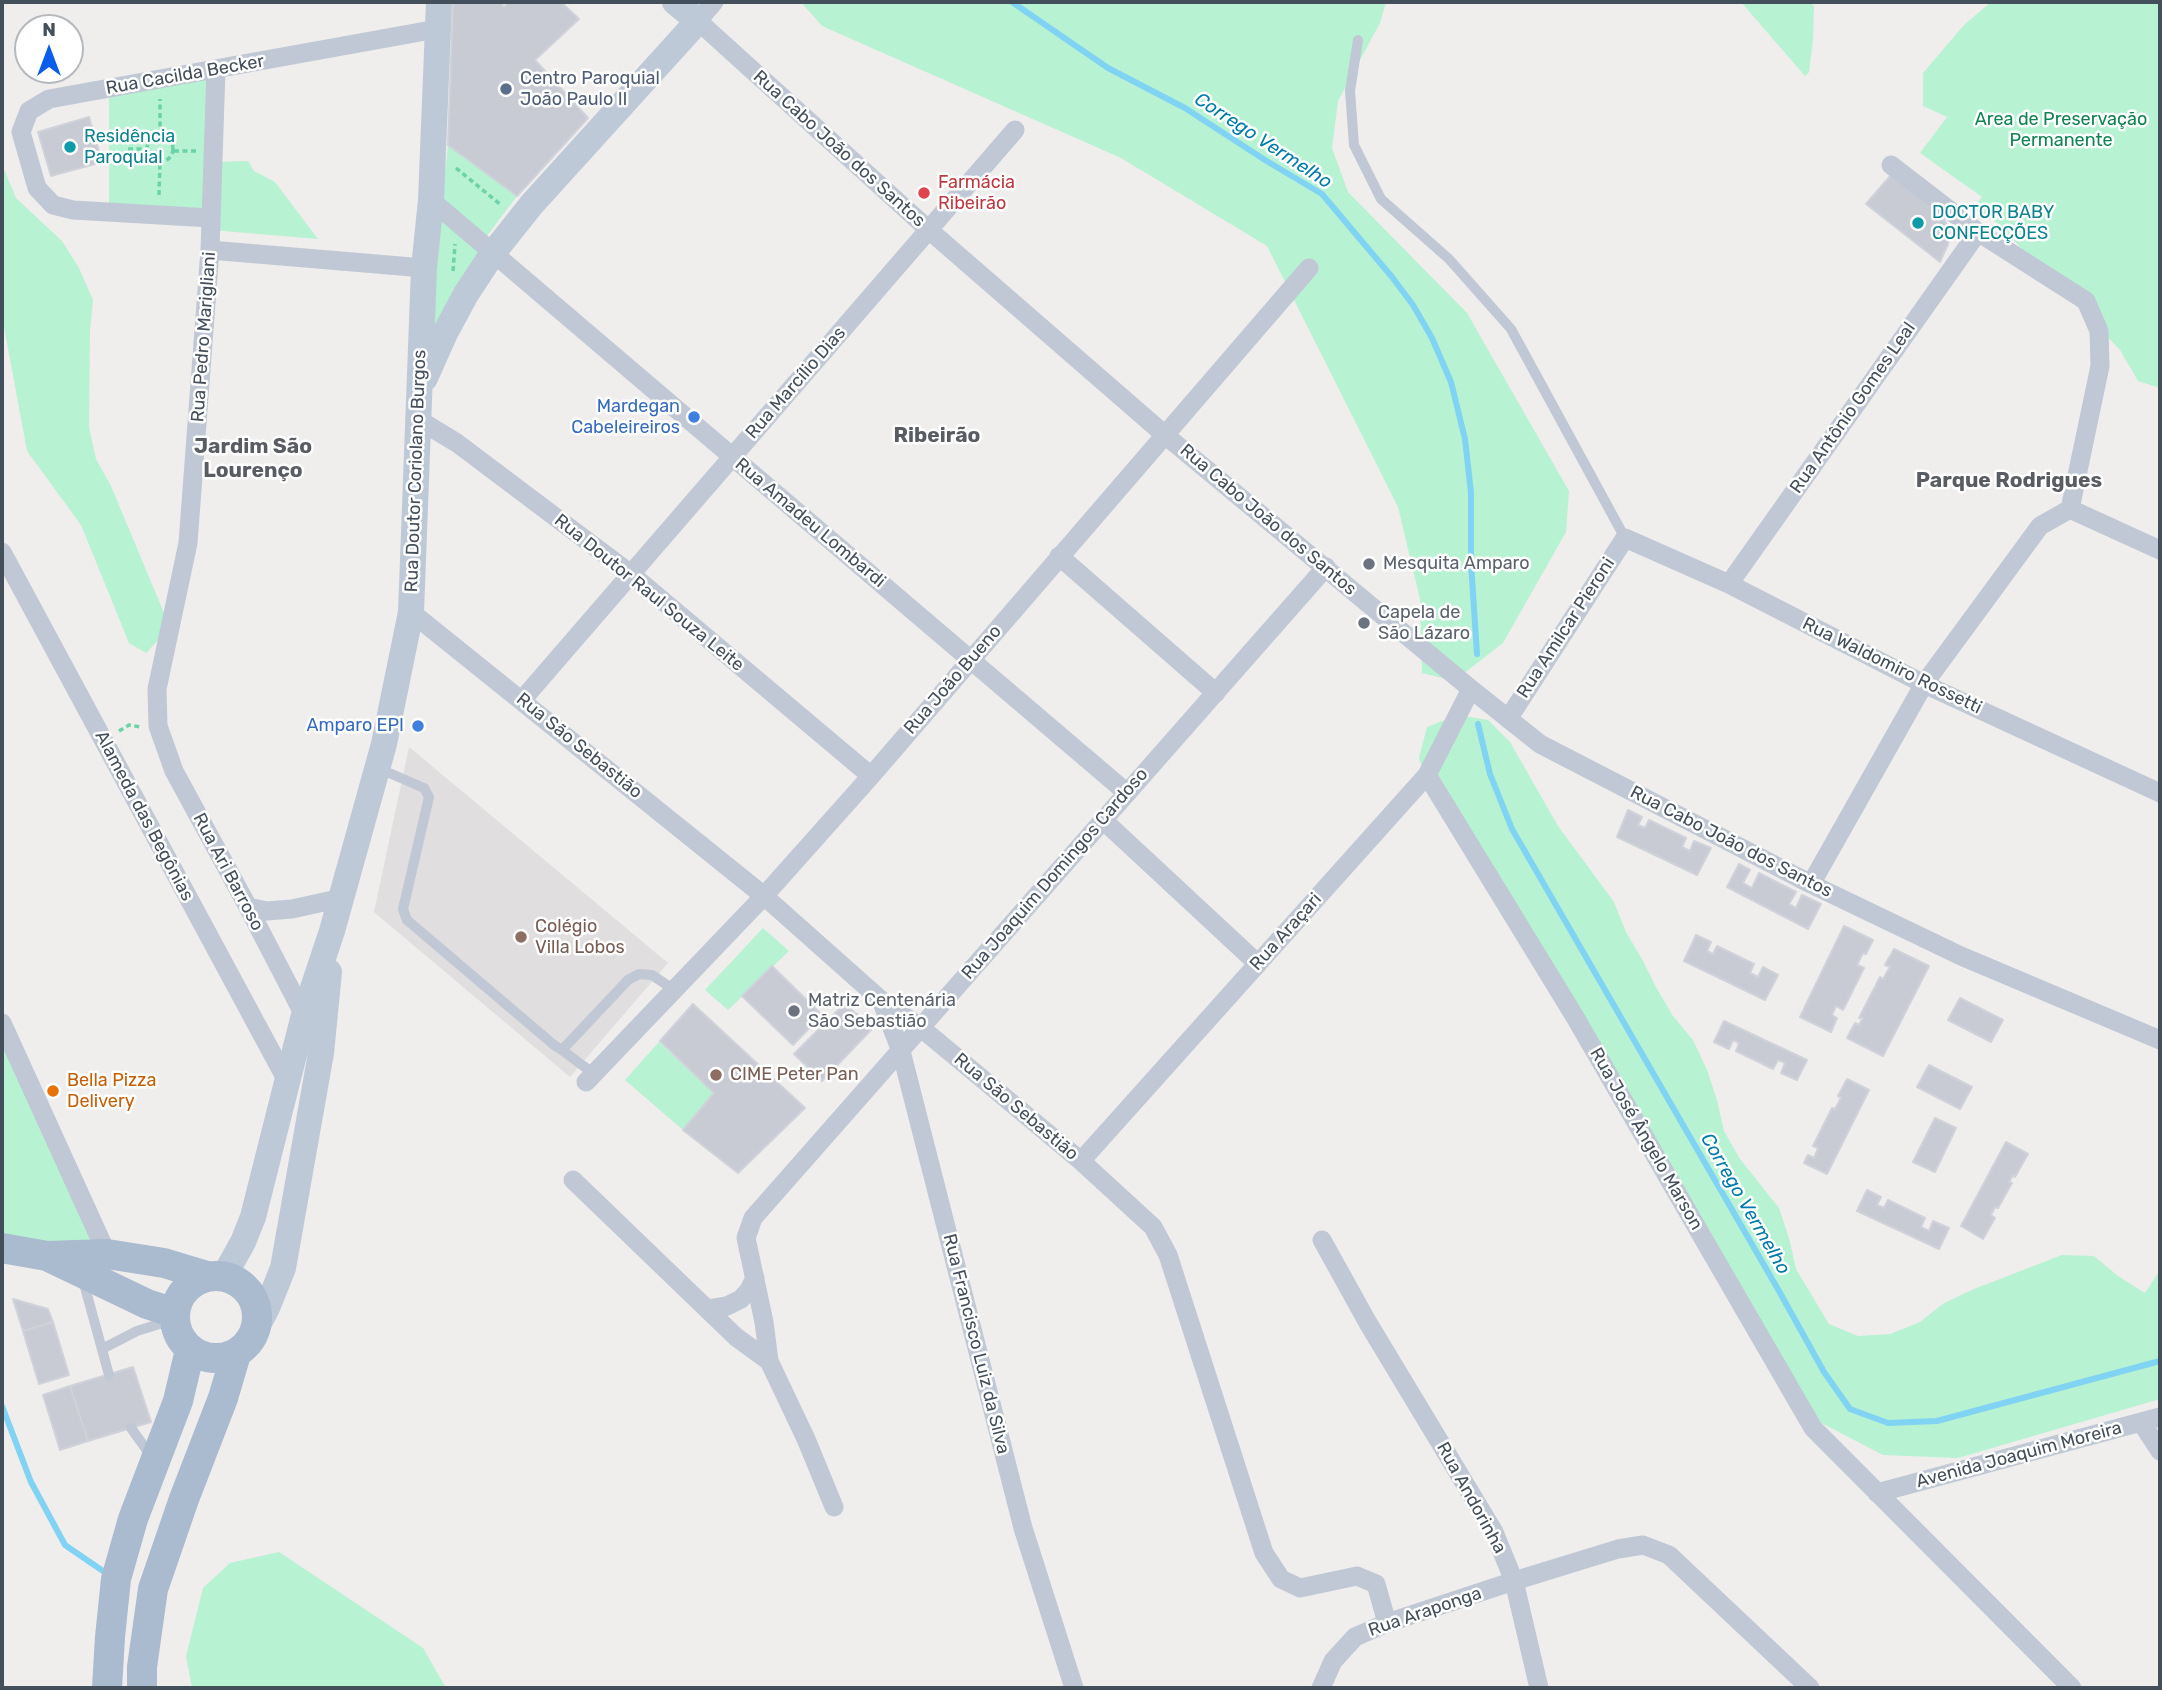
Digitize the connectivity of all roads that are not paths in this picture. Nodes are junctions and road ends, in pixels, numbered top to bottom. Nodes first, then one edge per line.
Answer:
1 (439, 2) edge
2 (676, 2) edge
3 (706, 11) edge
4 (437, 29) junction
5 (1358, 40) dead end
6 (216, 70) junction
7 (1015, 130) dead end
8 (1891, 165) dead end
9 (431, 200) junction
10 (211, 218) junction
11 (929, 230) junction
12 (1978, 232) junction
13 (210, 250) junction
14 (492, 253) junction
15 (424, 268) junction
16 (1309, 268) dead end
17 (419, 407) junction
18 (1165, 435) junction
19 (732, 457) junction
20 (2070, 509) junction
21 (1625, 538) junction
22 (2160, 550) edge
23 (2, 552) edge
24 (1059, 556) junction
25 (1326, 567) junction
26 (631, 574) junction
27 (1729, 584) junction
28 (411, 612) junction
29 (970, 660) junction
30 (1924, 684) junction
31 (1471, 689) junction
32 (1216, 693) junction
33 (522, 700) junction
34 (1508, 719) junction
35 (159, 728) joint
36 (377, 768) junction
37 (1427, 775) junction
38 (870, 776) junction
39 (1127, 793) junction
40 (2160, 793) edge
41 (1103, 820) junction
42 (1811, 884) junction
43 (764, 896) junction
44 (342, 898) junction
45 (248, 907) junction
46 (332, 931) junction
47 (1258, 964) junction
48 (673, 989) junction
49 (881, 1000) junction
50 (304, 1015) junction
51 (2, 1023) edge
52 (920, 1027) junction
53 (2160, 1040) edge
54 (562, 1050) junction
55 (901, 1051) junction
56 (321, 1053) junction
57 (590, 1078) joint
58 (286, 1079) junction
59 (1081, 1161) junction
60 (573, 1180) dead end
61 (1322, 1240) dead end
62 (2, 1248) edge
63 (107, 1254) junction
64 (47, 1256) junction
65 (82, 1273) junction
66 (216, 1276) junction
67 (755, 1278) junction
68 (708, 1309) junction
69 (175, 1316) junction
70 (258, 1325) junction
71 (102, 1349) junction
72 (190, 1350) junction
73 (236, 1354) junction
74 (769, 1361) junction
75 (109, 1375) dead end
76 (2151, 1420) edge
77 (131, 1428) dead end
78 (2160, 1451) edge
79 (155, 1461) junction
80 (1877, 1493) junction
81 (834, 1507) dead end
82 (1514, 1581) junction
83 (1387, 1623) junction
84 (107, 1688) edge
85 (142, 1688) edge
86 (1074, 1688) edge
87 (1321, 1688) edge
88 (1539, 1688) edge
89 (1810, 1688) edge
90 (2072, 1688) edge

1 - 4 street, Rua Doutor Coriolano Burgos
2 - 3 street, Rua Cabo João dos Santos
3 - 11 street, Rua Cabo João dos Santos
3 - 14 street
4 - 6 street, Rua Cacilda Becker
4 - 9 street, Rua Doutor Coriolano Burgos
5 - 21 lane
6 - 10 street, Rua Pedro Marigliani
6 - 10 street, Rua Cacilda Becker
7 - 11 street, Rua Marcílio Dias
8 - 12 street
9 - 14 street, Rua Amadeu Lombardi
9 - 15 street, Rua Doutor Coriolano Burgos
10 - 13 street, Rua Pedro Marigliani
11 - 18 street, Rua Cabo João dos Santos
11 - 19 street, Rua Marcílio Dias
12 - 20 street
12 - 27 street, Rua Antônio Gomes Leal
13 - 15 street
13 - 35 street, Rua Pedro Marigliani
14 - 17 street
14 - 19 street, Rua Amadeu Lombardi
15 - 17 street, Rua Doutor Coriolano Burgos
16 - 18 street, Rua João Bueno
17 - 26 street, Rua Doutor Raul Souza Leite
17 - 28 street, Rua Doutor Coriolano Burgos
18 - 24 street, Rua João Bueno
18 - 25 street, Rua Cabo João dos Santos
19 - 26 street, Rua Marcílio Dias
19 - 29 street, Rua Amadeu Lombardi
20 - 22 street
20 - 30 street
21 - 27 street, Rua Waldomiro Rossetti
21 - 34 street, Rua Amilcar Pieroni
23 - 58 street, Alameda das Begônias
24 - 29 street, Rua João Bueno
24 - 32 street
25 - 31 street, Rua Cabo João dos Santos
25 - 32 street, Rua Joaquim Domingos Cardoso
26 - 33 street, Rua Marcílio Dias
26 - 38 street, Rua Doutor Raul Souza Leite
27 - 30 street, Rua Waldomiro Rossetti
28 - 33 street, Rua São Sebastião
28 - 36 street, Rua Doutor Coriolano Burgos
29 - 38 street, Rua João Bueno
29 - 39 street, Rua Amadeu Lombardi
30 - 40 street, Rua Waldomiro Rossetti
30 - 42 street
31 - 34 street, Rua Cabo João dos Santos
31 - 37 street, Rua Araçari
32 - 39 street, Rua Joaquim Domingos Cardoso
33 - 43 street, Rua São Sebastião
34 - 42 street, Rua Cabo João dos Santos
35 - 45 street, Rua Ari Barroso
36 - 44 street, Rua Doutor Coriolano Burgos
36 - 54 lane
37 - 47 street, Rua Araçari
37 - 80 street, Rua José Ângelo Marson
38 - 43 street, Rua João Bueno
39 - 41 street, Rua Joaquim Domingos Cardoso
41 - 47 street
41 - 52 street, Rua Joaquim Domingos Cardoso
42 - 53 street, Rua Cabo João dos Santos
43 - 48 street, Rua João Bueno
43 - 49 street, Rua São Sebastião
44 - 45 street
44 - 46 street, Rua Doutor Coriolano Burgos
45 - 50 street, Rua Ari Barroso
46 - 50 street
46 - 56 street
47 - 59 street, Rua Araçari
48 - 54 lane
48 - 57 street, Rua João Bueno
49 - 52 street, Rua São Sebastião
49 - 55 street, Rua Francisco Luiz da Silva
50 - 56 street
50 - 58 street
51 - 63 street
52 - 55 street, Rua Joaquim Domingos Cardoso
52 - 59 street, Rua São Sebastião
54 - 57 lane
55 - 67 street, Rua Joaquim Domingos Cardoso
55 - 86 street, Rua Francisco Luiz da Silva
56 - 70 street
58 - 66 street
59 - 83 street, Rua São Sebastião
60 - 68 street
61 - 82 street, Rua Andorinha
62 - 64 main road
63 - 64 main road
63 - 66 main road
64 - 65 main road
65 - 69 main road
65 - 71 lane
66 - 69 main road
66 - 70 main road
67 - 68 street
67 - 74 street, Rua Joaquim Domingos Cardoso
68 - 74 street
69 - 71 lane
69 - 72 main road
70 - 73 main road
71 - 75 lane
72 - 73 main road
72 - 79 main road
73 - 85 main road
74 - 81 street
76 - 78 street
76 - 80 street, Avenida Joaquim Moreira
77 - 79 lane
79 - 84 main road
80 - 90 street, Rua José Ângelo Marson
82 - 83 street, Rua Araponga
82 - 88 street, Rua Andorinha
82 - 89 street, Rua Araponga
83 - 87 street, Rua Araponga

